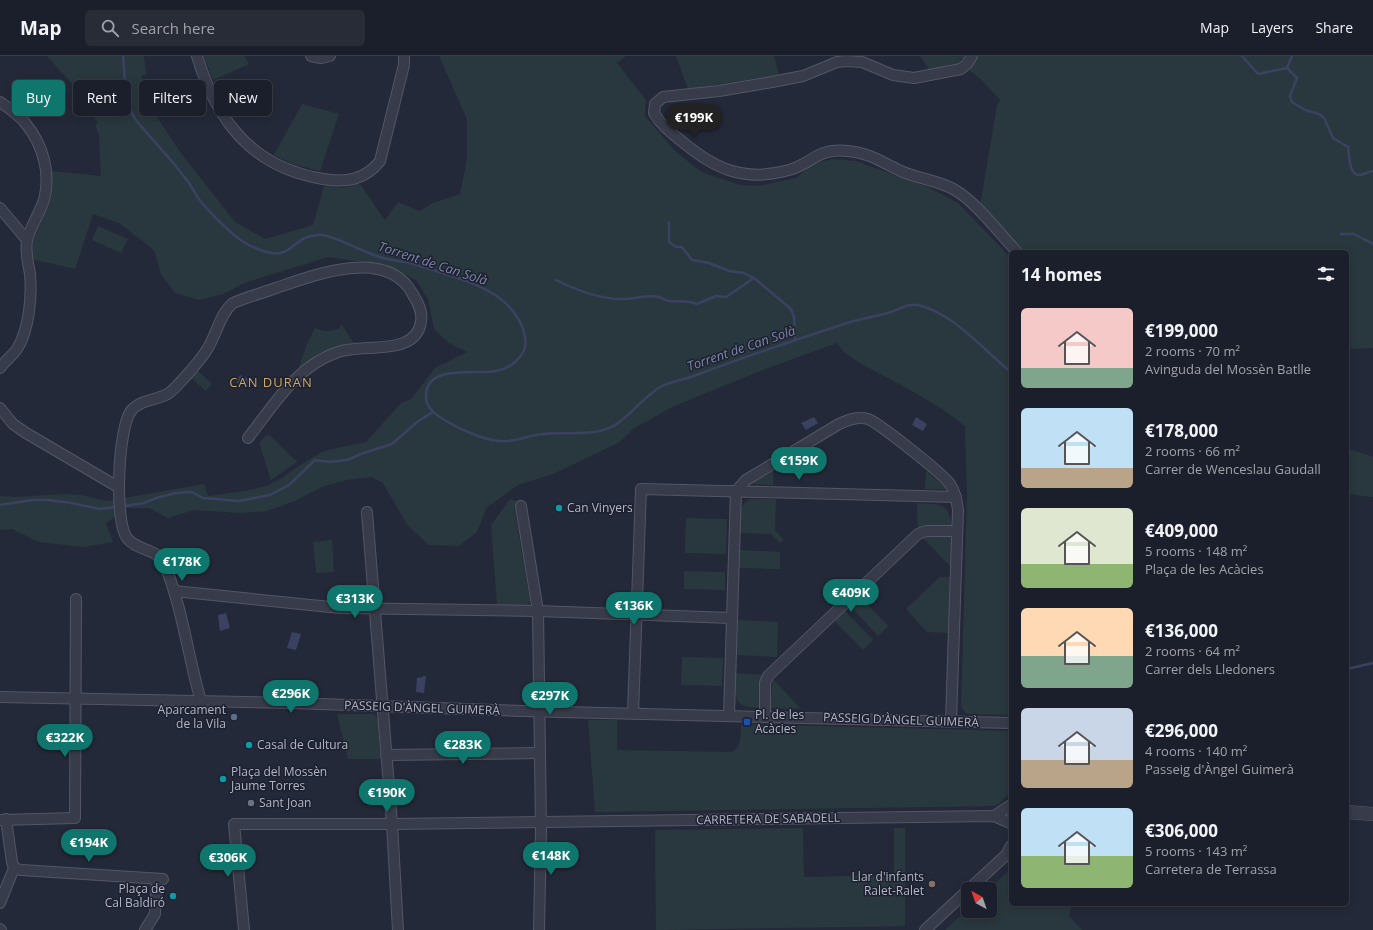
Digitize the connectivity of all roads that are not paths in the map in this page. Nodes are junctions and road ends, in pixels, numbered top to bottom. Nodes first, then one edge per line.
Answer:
1 (197, 56) edge
2 (311, 56) edge
3 (330, 56) edge
4 (404, 56) edge
5 (972, 56) edge
6 (0, 102) edge
7 (0, 208) edge
8 (27, 240) junction
9 (1014, 250) edge
10 (0, 368) edge
11 (0, 408) edge
12 (248, 438) dead end
13 (118, 487) junction
14 (736, 491) junction
15 (956, 497) junction
16 (521, 506) dead end
17 (367, 512) dead end
18 (957, 531) junction
19 (174, 591) junction
20 (76, 599) dead end
21 (375, 608) junction
22 (538, 611) junction
23 (637, 615) junction
24 (731, 618) junction
25 (0, 697) edge
26 (77, 699) junction
27 (201, 701) junction
28 (382, 707) junction
29 (539, 712) junction
30 (633, 713) junction
31 (729, 715) junction
32 (764, 716) junction
33 (951, 721) junction
34 (1009, 723) edge
35 (540, 753) junction
36 (386, 755) junction
37 (1009, 807) edge
38 (1349, 812) edge
39 (1373, 814) edge
40 (994, 816) junction
41 (3, 819) edge
42 (541, 822) junction
43 (1009, 823) edge
44 (392, 824) junction
45 (1009, 852) edge
46 (14, 868) junction
47 (977, 882) edge
48 (961, 897) edge
49 (0, 903) edge
50 (144, 930) edge
51 (244, 930) edge
52 (398, 930) edge
53 (540, 930) edge
54 (925, 930) edge

1 - 4 street
2 - 3 street
5 - 9 street
6 - 8 street
7 - 8 street
8 - 10 street
11 - 13 street
12 - 13 street
13 - 19 street
14 - 15 street
14 - 15 street
14 - 23 street
14 - 24 street
15 - 18 street
16 - 22 street
17 - 21 street
18 - 32 street
18 - 33 street
19 - 21 street
19 - 27 street
20 - 26 street
21 - 22 street
21 - 28 street
22 - 23 street
22 - 29 street
23 - 24 street
23 - 30 street
24 - 31 street
25 - 26 street, PASSEIG D'ÀNGEL GUIMERÀ
26 - 27 street, PASSEIG D'ÀNGEL GUIMERÀ
26 - 41 street
27 - 28 street, PASSEIG D'ÀNGEL GUIMERÀ
28 - 29 street, PASSEIG D'ÀNGEL GUIMERÀ
28 - 36 street
29 - 30 street, PASSEIG D'ÀNGEL GUIMERÀ
29 - 35 street
30 - 31 street, PASSEIG D'ÀNGEL GUIMERÀ
31 - 32 street, PASSEIG D'ÀNGEL GUIMERÀ
32 - 33 street, PASSEIG D'ÀNGEL GUIMERÀ
33 - 34 street, PASSEIG D'ÀNGEL GUIMERÀ
35 - 36 street
35 - 42 street
36 - 44 street
37 - 40 street
38 - 39 street
40 - 42 street, CARRETERA DE SABADELL
40 - 43 street, CARRETERA DE SABADELL
41 - 46 street
42 - 44 street, CARRETERA DE SABADELL
42 - 53 street
44 - 51 street, CARRETERA DE SABADELL
44 - 52 street
45 - 47 street
46 - 49 street
46 - 50 street
48 - 54 street

